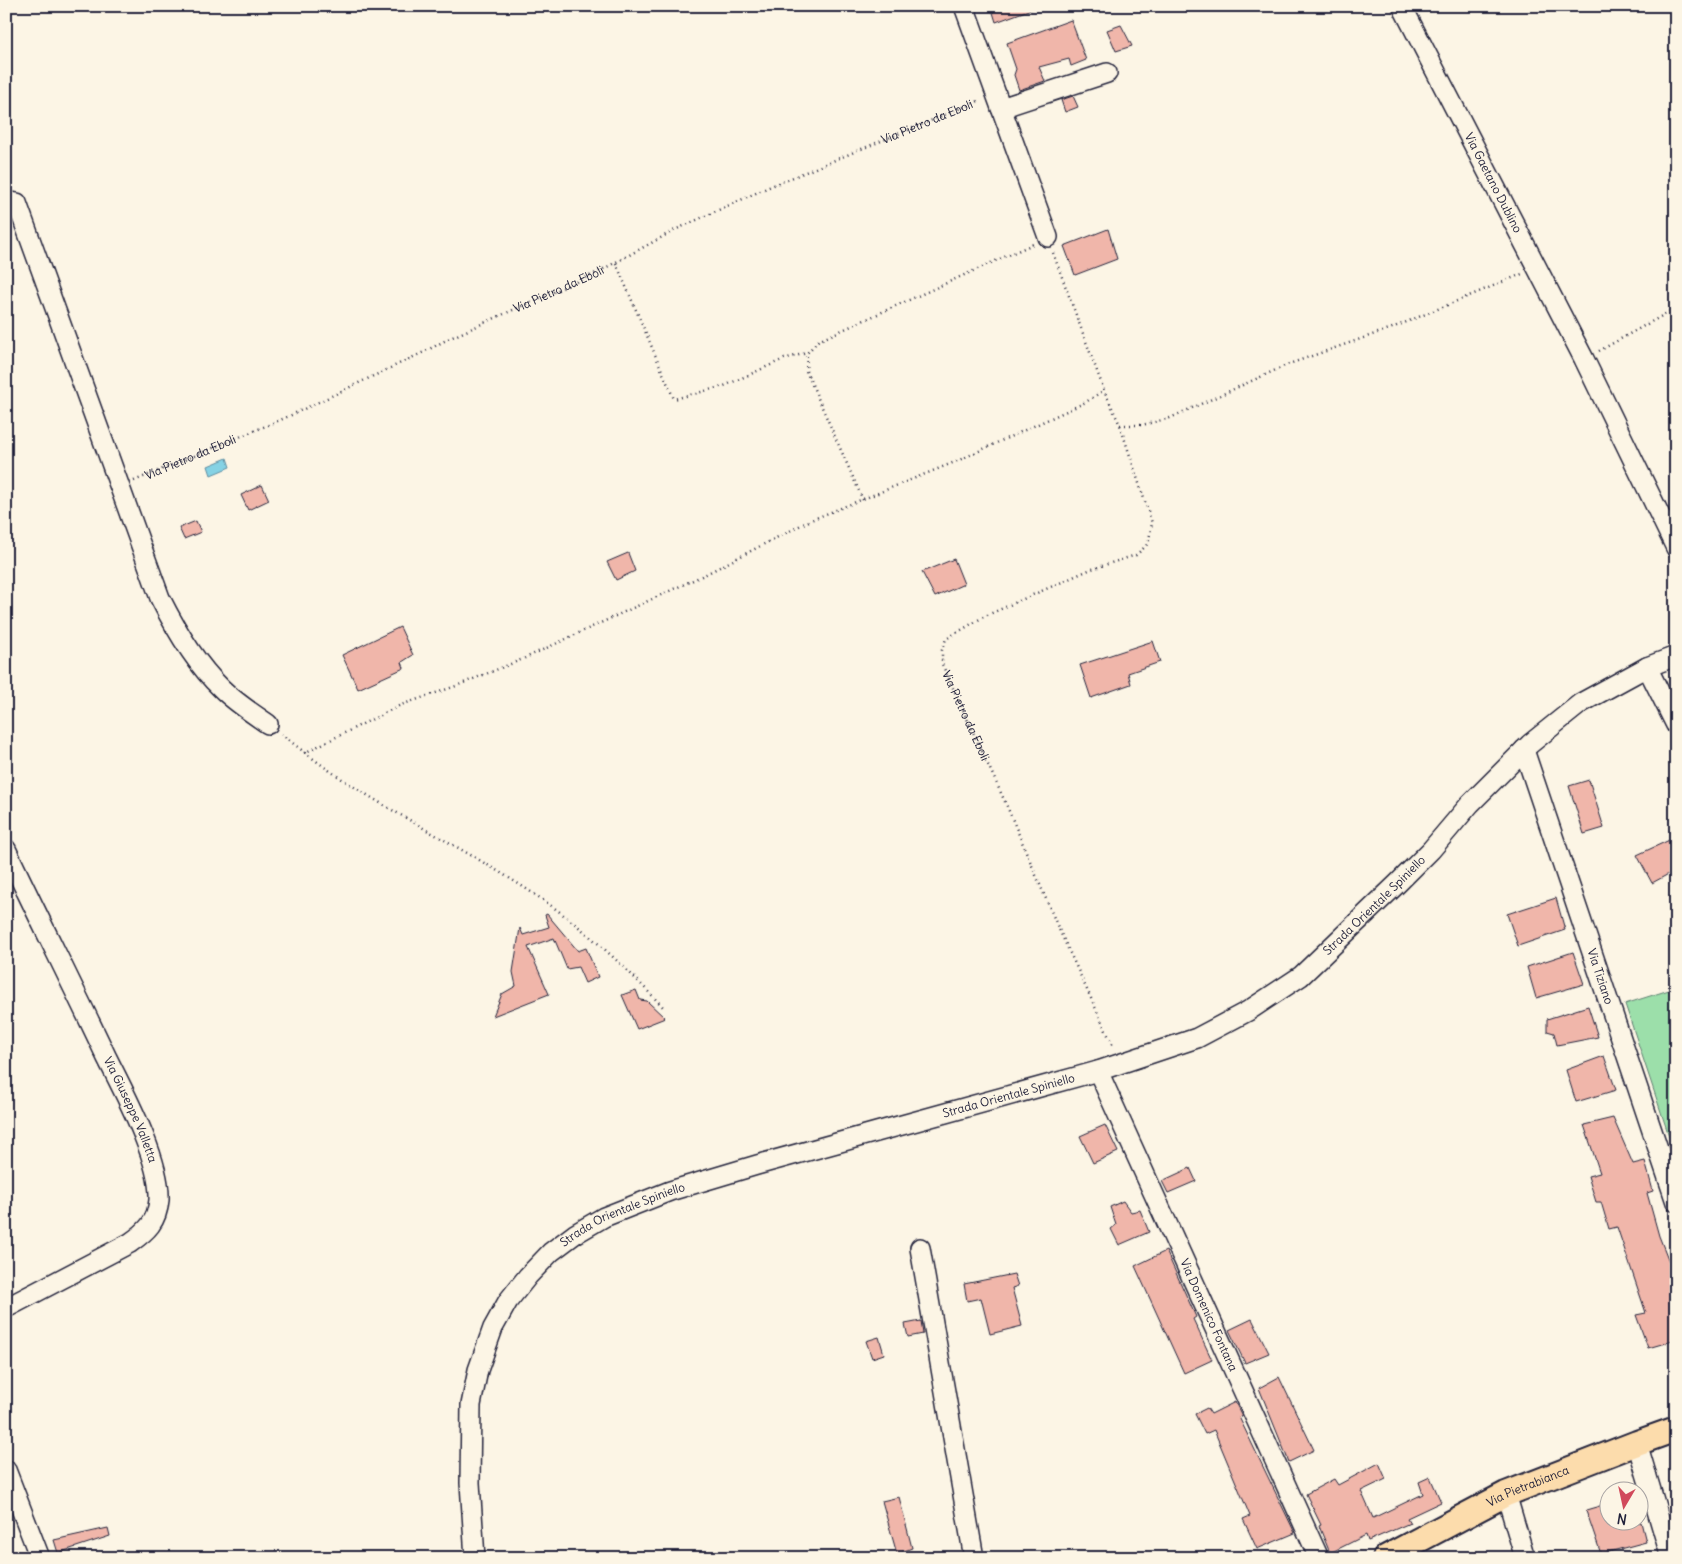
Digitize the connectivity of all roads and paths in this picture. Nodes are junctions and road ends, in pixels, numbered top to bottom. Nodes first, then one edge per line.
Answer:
1 (964, 6) edge
2 (1402, 6) edge
3 (1107, 73) dead end
4 (999, 101) junction
5 (11, 202) edge
6 (1048, 237) junction
7 (616, 262) junction
8 (1537, 268) junction
9 (1676, 308) edge
10 (807, 353) junction
11 (1584, 360) junction
12 (1104, 390) junction
13 (1120, 426) junction
14 (121, 486) junction
15 (863, 500) junction
16 (1676, 548) edge
17 (1676, 656) edge
18 (1647, 667) junction
19 (268, 724) joint
20 (1676, 725) edge
21 (1524, 750) junction
22 (304, 753) junction
23 (6, 849) edge
24 (665, 1009) dead end
25 (1121, 1063) junction
26 (1098, 1071) junction
27 (1676, 1202) edge
28 (920, 1248) dead end
29 (6, 1308) edge
30 (1676, 1429) edge
31 (1636, 1443) junction
32 (6, 1470) edge
33 (1506, 1494) junction
34 (1396, 1555) edge
35 (40, 1558) edge
36 (476, 1558) edge
37 (974, 1558) edge
38 (1319, 1558) edge
39 (1525, 1558) edge
40 (1671, 1558) edge

1 - 4 street
2 - 8 street, Via Gaetano Dublino
3 - 4 street
4 - 6 street
4 - 7 path, Via Pietro da Eboli
5 - 14 street
6 - 10 path
6 - 12 path, Via Pietro da Eboli
7 - 10 path
7 - 14 path, Via Pietro da Eboli
8 - 11 street, Via Gaetano Dublino
8 - 13 path
9 - 11 path
10 - 15 path
11 - 16 street, Via Gaetano Dublino
12 - 13 path, Via Pietro da Eboli
12 - 15 path
13 - 25 path, Via Pietro da Eboli
14 - 19 street
15 - 22 path
17 - 18 street, Strada Orientale Spiniello
18 - 20 street
18 - 21 street, Strada Orientale Spiniello
19 - 22 path
21 - 25 street, Strada Orientale Spiniello
21 - 27 street, Via Tiziano
22 - 24 path
23 - 29 street, Via Giuseppe Valletta
25 - 26 street, Strada Orientale Spiniello
26 - 36 street, Strada Orientale Spiniello
26 - 38 street, Via Domenico Fontana
28 - 37 street
30 - 31 main road, Via Pietrabianca
31 - 33 main road, Via Pietrabianca
31 - 40 street
32 - 35 street
33 - 34 main road, Via Pietrabianca
33 - 39 street

